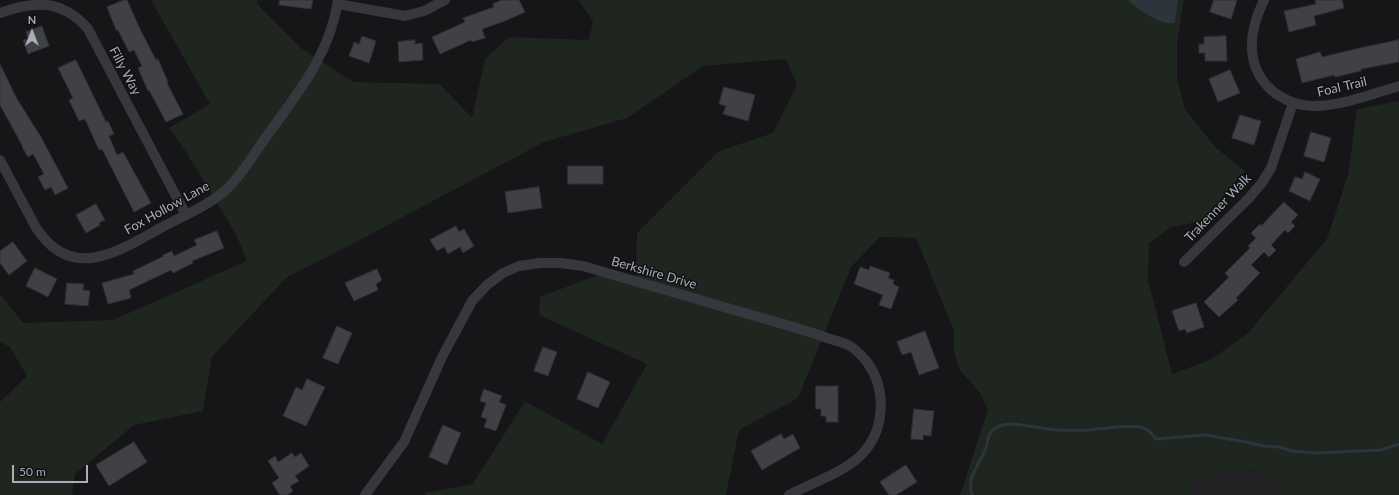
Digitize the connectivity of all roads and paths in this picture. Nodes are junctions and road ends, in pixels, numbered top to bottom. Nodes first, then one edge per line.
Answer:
1 (445, 0) edge
2 (1264, 0) edge
3 (338, 2) edge
4 (0, 13) edge
5 (1399, 86) edge
6 (1293, 103) junction
7 (0, 160) edge
8 (186, 215) junction
9 (1184, 262) dead end
10 (365, 495) edge
11 (789, 495) edge

1 - 3 street
2 - 6 street, Foal Trail
3 - 8 street, Fox Hollow Lane
4 - 8 street, Filly Way
5 - 6 street, Foal Trail
6 - 9 street, Trakenner Walk
7 - 8 street, Fox Hollow Lane
10 - 11 street, Berkshire Drive

